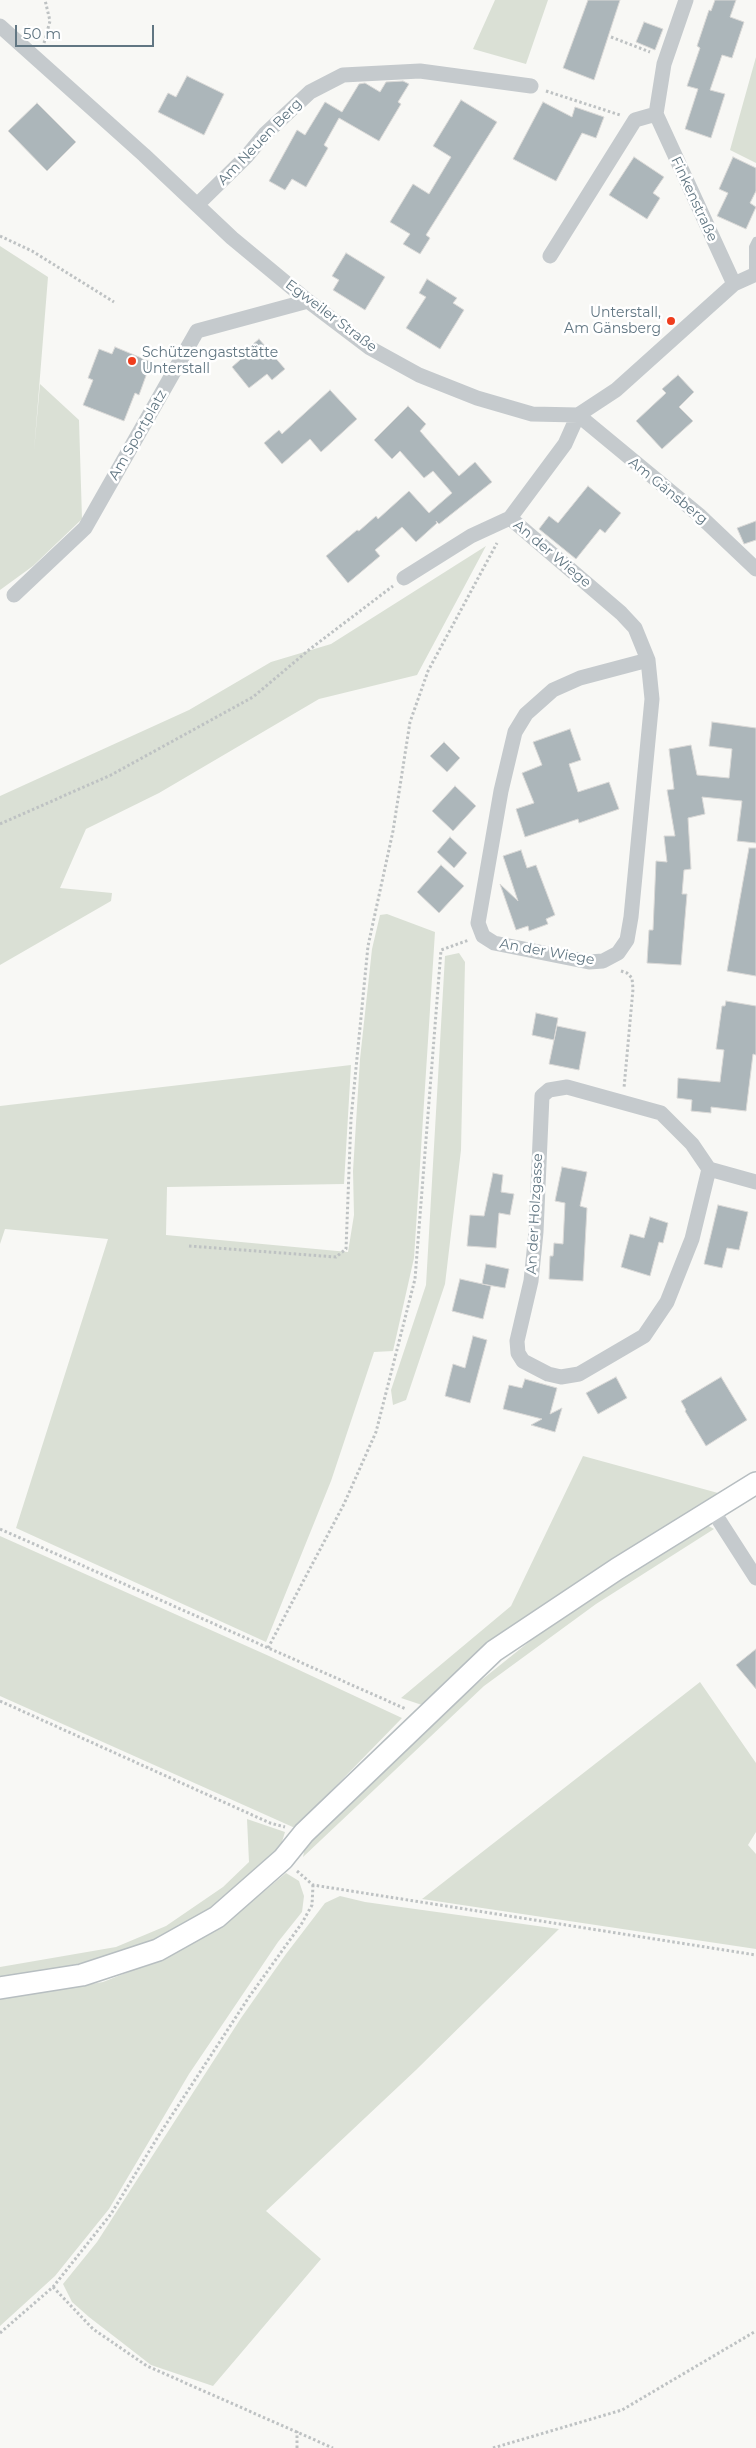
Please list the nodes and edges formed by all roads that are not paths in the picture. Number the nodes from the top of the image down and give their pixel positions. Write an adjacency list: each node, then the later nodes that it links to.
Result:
1 (686, 0): 4 (street)
2 (0, 26): 5 (street, Egweiler Straße)
3 (531, 86): 5 (street, Am Neuen Berg)
4 (656, 114): 7 (street); 9 (street, Finkenstraße)
5 (198, 204): 10 (street, Egweiler Straße)
6 (756, 241): 8 (lane)
7 (550, 256)
8 (755, 274): 9 (street)
9 (734, 284): 11 (street)
10 (308, 301): 11 (street, Egweiler Straße); 15 (street, Am Sportplatz)
11 (578, 415): 12 (street, An der Wiege); 13 (street, Am Gänsberg)
12 (510, 518): 14 (street, An der Wiege); 16 (street, An der Wiege)
13 (756, 568)
14 (404, 578)
15 (14, 595)
16 (648, 660): 16 (street, An der Wiege)
17 (709, 1169): 17 (street, An der Holzgasse); 18 (street)
18 (756, 1182)
19 (756, 1483): 20 (street)
20 (713, 1511): 21 (street); 22 (street)
21 (756, 1578)
22 (0, 1988)

